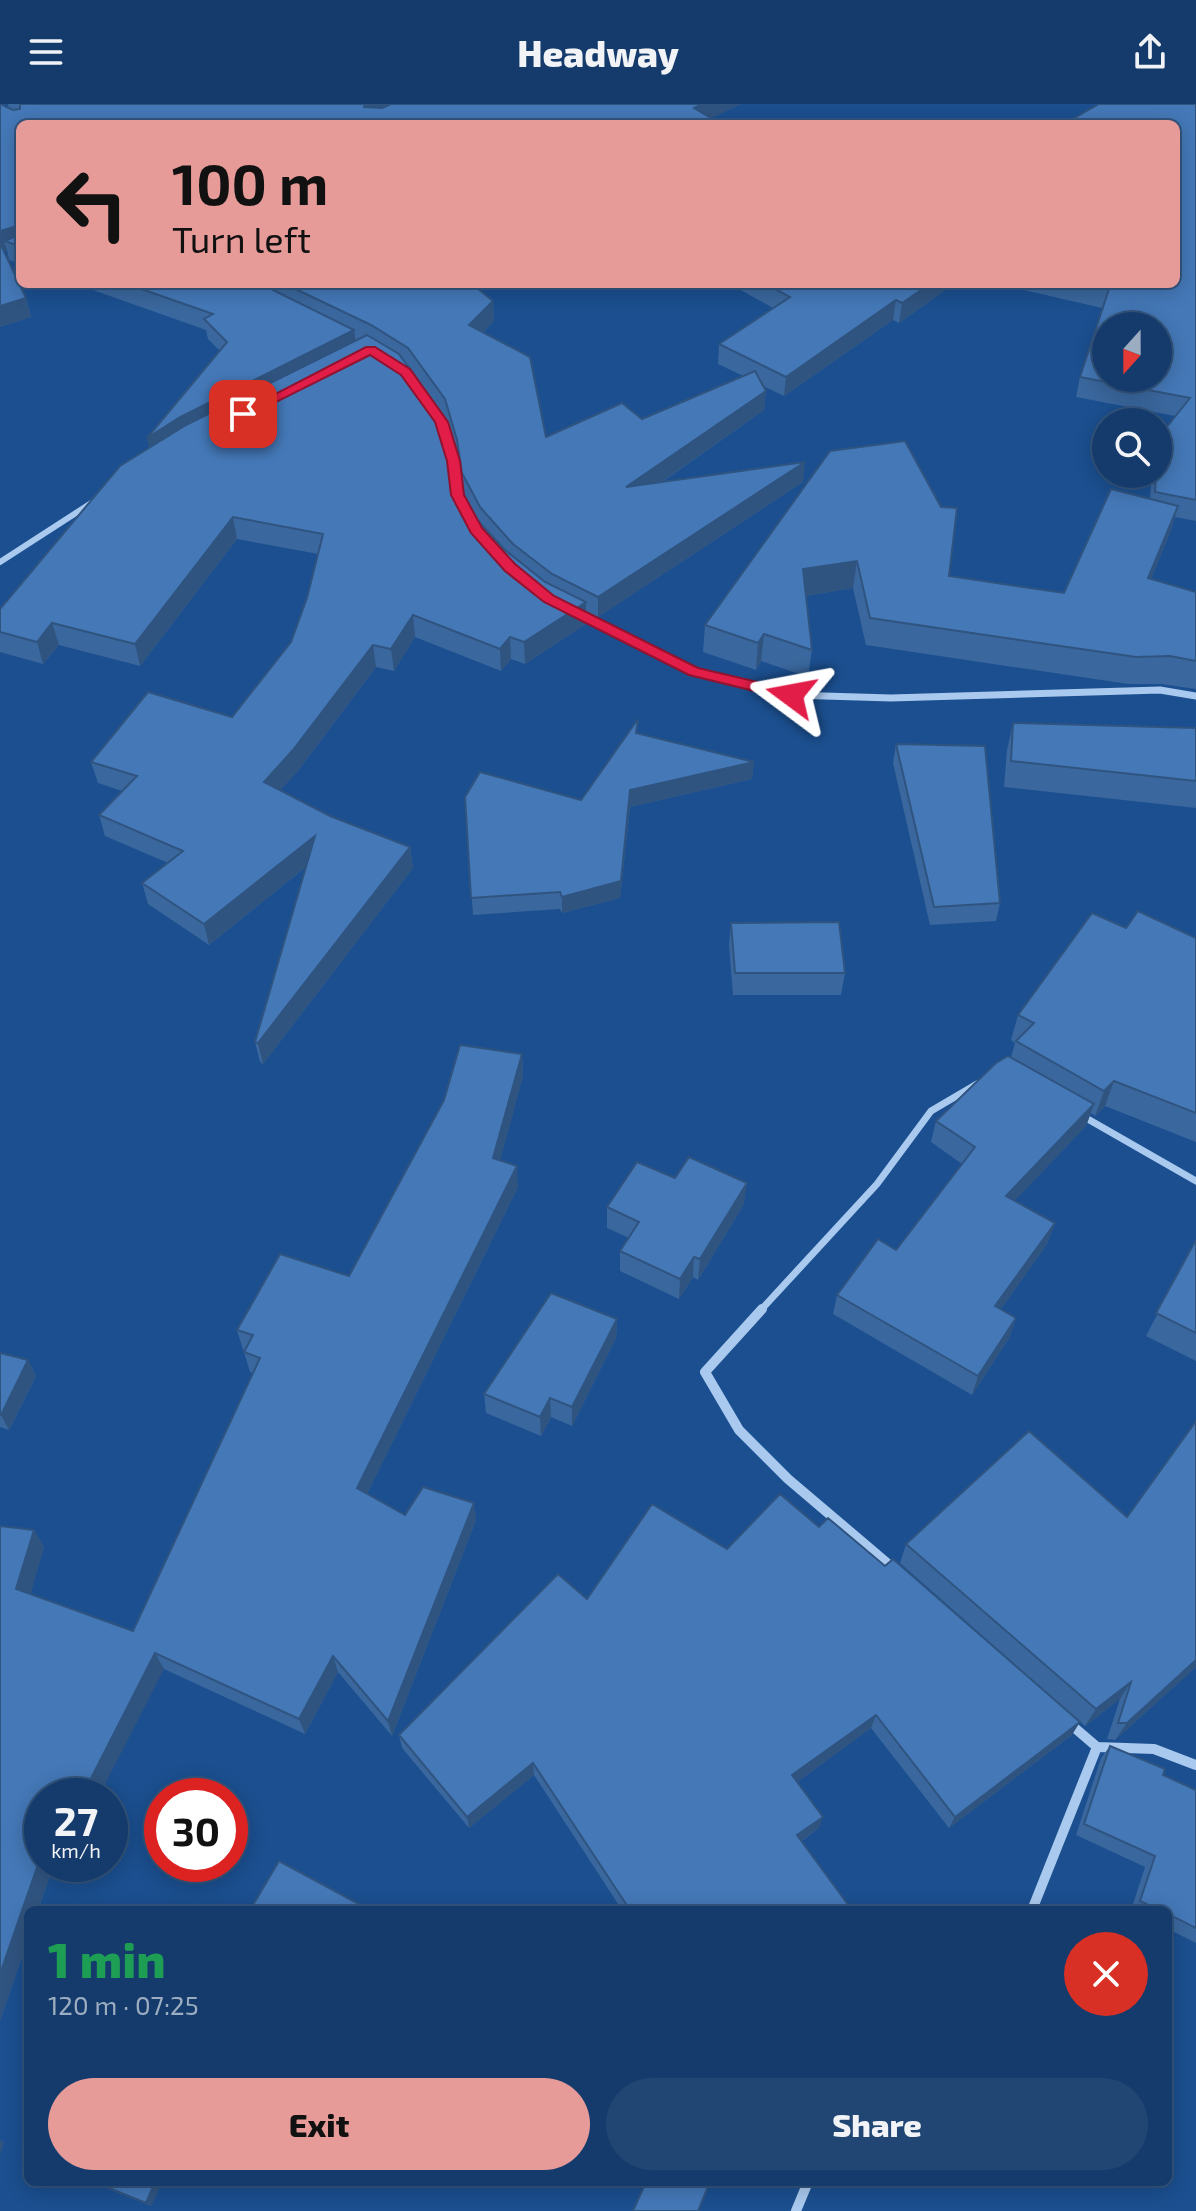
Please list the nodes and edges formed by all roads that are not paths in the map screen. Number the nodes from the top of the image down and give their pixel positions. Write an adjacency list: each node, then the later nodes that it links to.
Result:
1 (429, 404): 3 (street)
2 (108, 493): 4 (street)
3 (464, 507)
4 (0, 562)
5 (574, 613): 6 (street)
6 (1196, 696)
7 (990, 1077): 10 (street)
8 (1071, 1110): 9 (street)
9 (1196, 1181)
10 (908, 1581)
11 (1061, 1716): 12 (street)
12 (1097, 1747): 13 (street); 14 (street)
13 (1196, 1765)
14 (1034, 1906)
15 (806, 2186): 16 (street)
16 (796, 2211)

